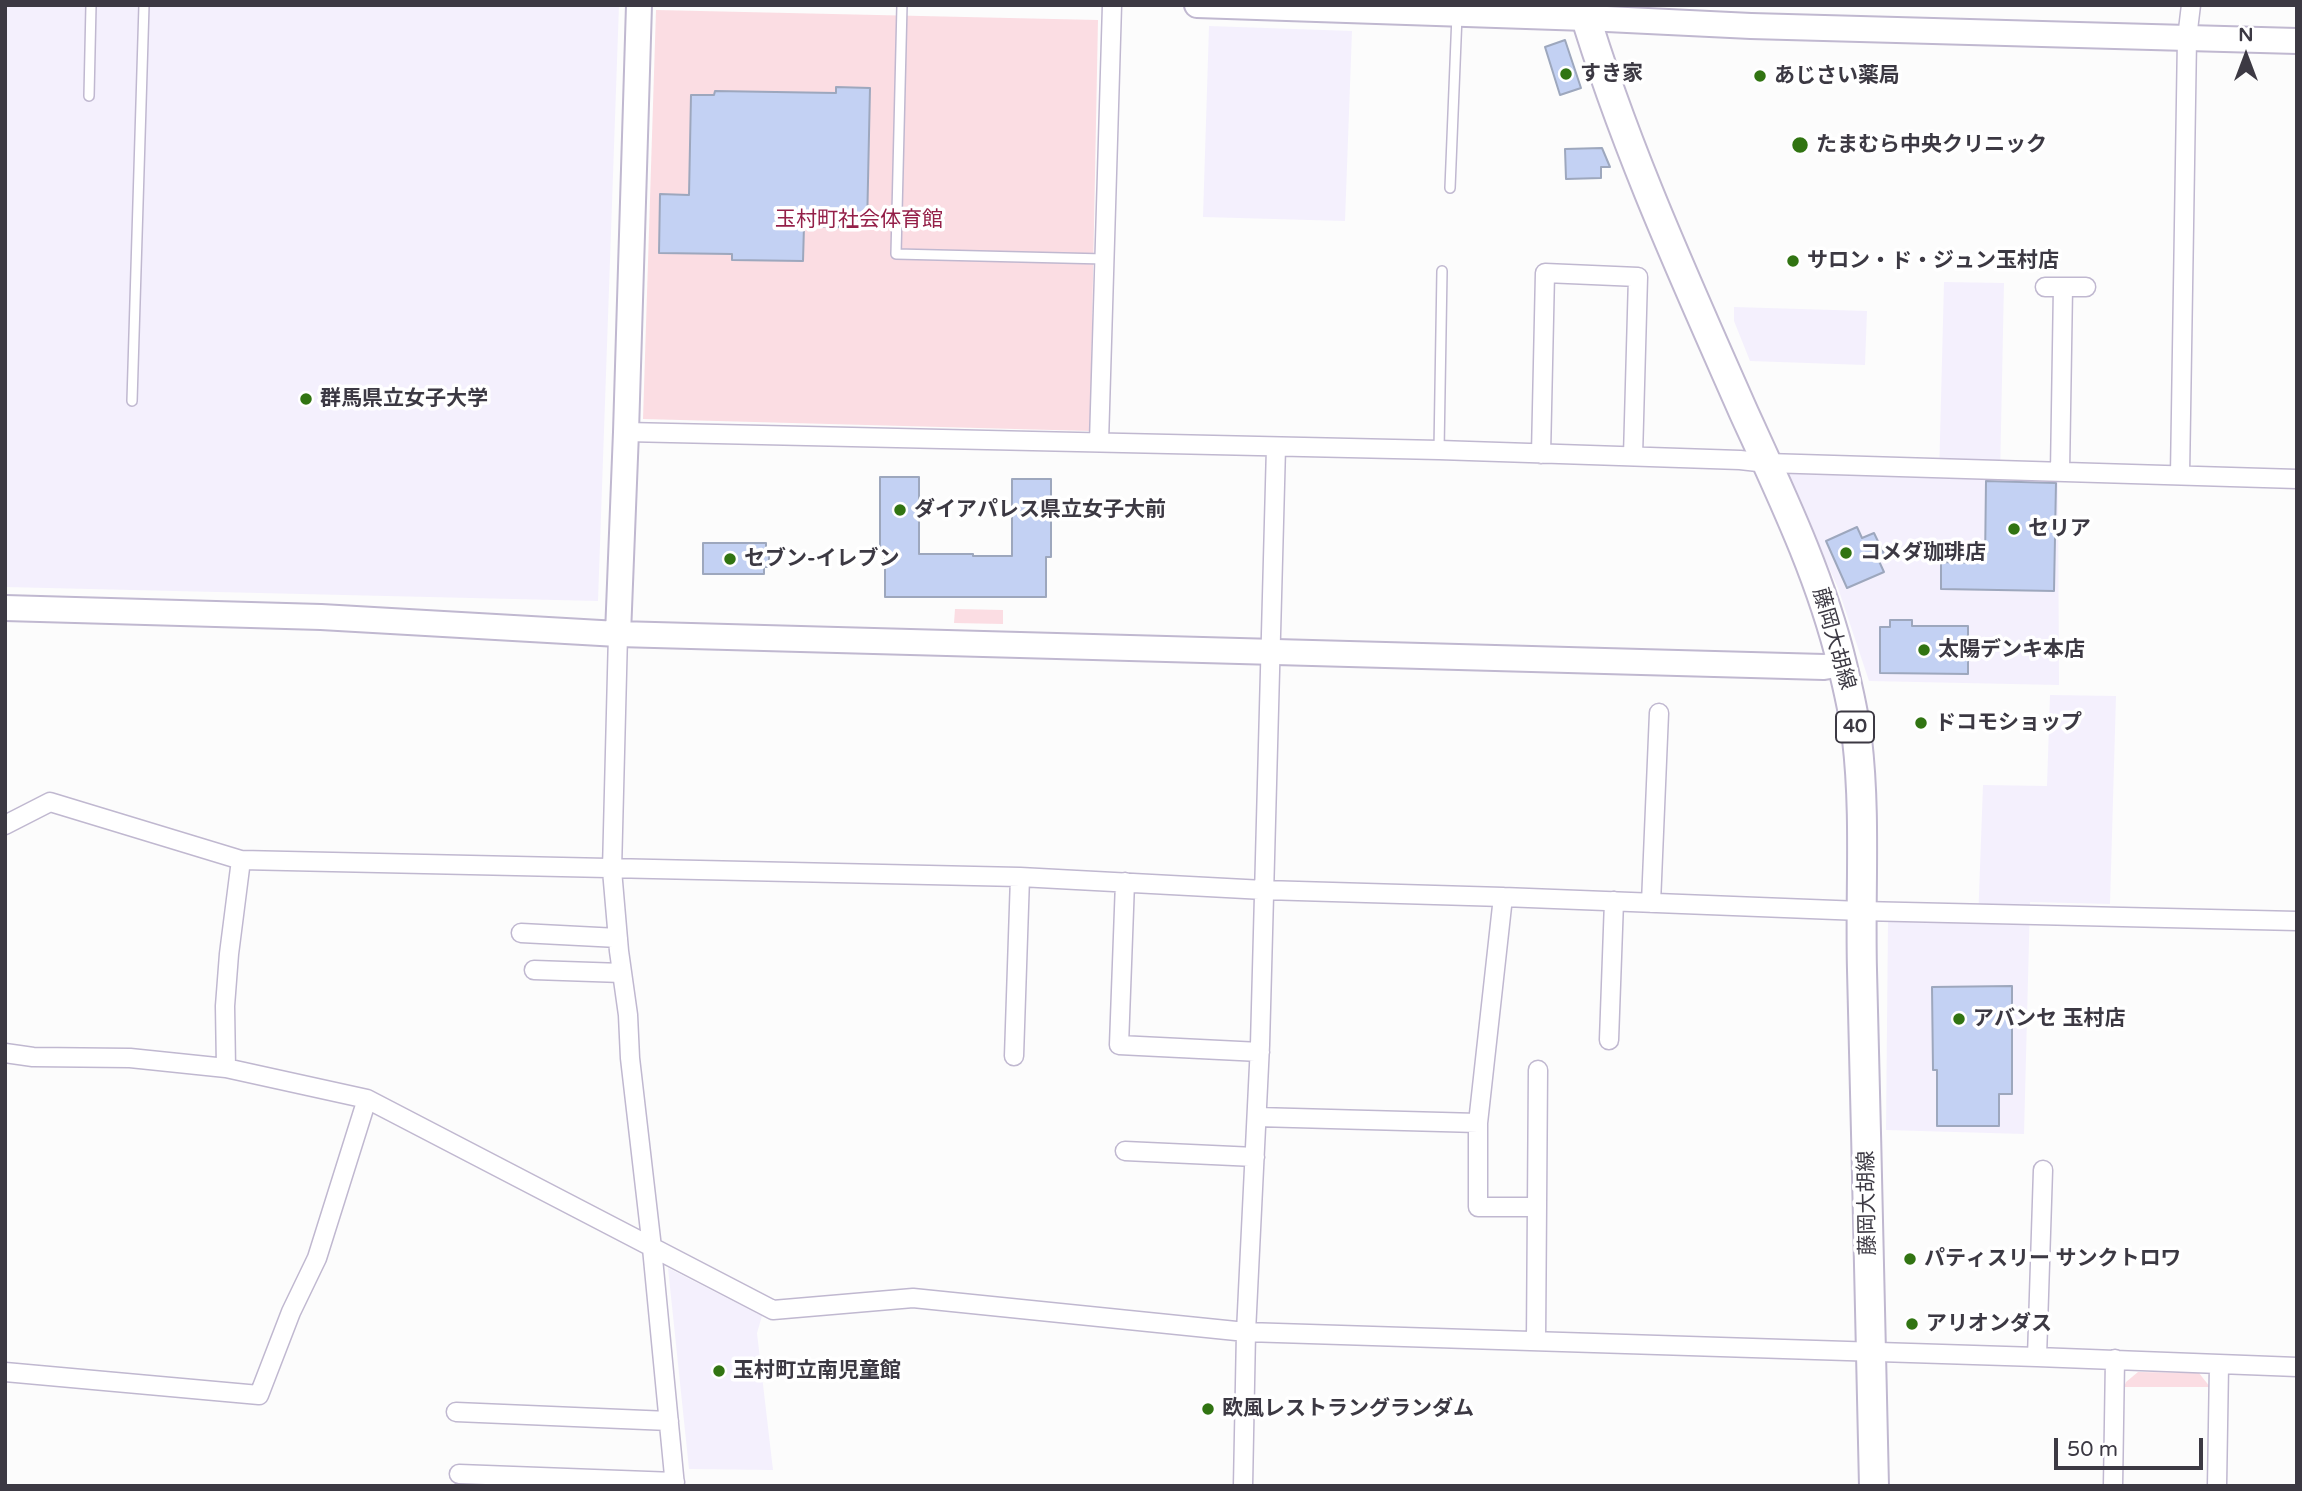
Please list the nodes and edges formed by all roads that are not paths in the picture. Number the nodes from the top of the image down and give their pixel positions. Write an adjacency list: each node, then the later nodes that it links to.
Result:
1 (91, 5): 12 (lane)
2 (144, 5): 17 (lane)
3 (639, 5): 18 (street)
4 (902, 5): 14 (lane)
5 (1112, 5): 14 (street)
6 (1198, 5): 9 (street)
7 (2190, 5): 10 (street)
8 (1584, 12): 9 (street); 10 (street); 24 (main road, 藤岡大胡線 / 40)
9 (1457, 14): 13 (lane)
10 (2188, 38): 11 (street); 26 (street)
11 (2297, 41)
12 (89, 96)
13 (1450, 188)
14 (1105, 259): 19 (street)
15 (1443, 271): 21 (lane)
16 (2086, 287): 25 (street)
17 (132, 401)
18 (626, 432): 19 (street); 29 (street)
19 (1099, 442): 20 (street)
20 (1276, 447): 21 (street); 30 (street)
21 (1440, 450): 22 (street)
22 (1541, 454): 23 (street); 23 (street)
23 (1633, 456): 24 (street)
24 (1767, 464): 25 (street); 31 (main road, 藤岡大胡線 / 40)
25 (2060, 472): 26 (street)
26 (2180, 475): 27 (street)
27 (2297, 479)
28 (5, 608): 29 (street)
29 (618, 634): 30 (street); 35 (street)
30 (1271, 652): 31 (street); 38 (street)
31 (1842, 664): 42 (main road, 藤岡大胡線 / 40)
32 (1659, 713): 41 (street)
33 (5, 825): 34 (street)
34 (241, 860): 35 (street); 52 (street)
35 (612, 870): 36 (street); 45 (street)
36 (1020, 877): 37 (street); 51 (street)
37 (1125, 882): 38 (street); 49 (street)
38 (1264, 890): 39 (street); 49 (street)
39 (1503, 897): 40 (street); 56 (street)
40 (1614, 901): 41 (street); 48 (street)
41 (1651, 903): 42 (street)
42 (1861, 911): 43 (street); 64 (main road, 藤岡大胡線 / 40)
43 (2297, 921)
44 (522, 933): 45 (street)
45 (618, 938): 47 (street)
46 (534, 970): 47 (street)
47 (622, 973): 61 (street)
48 (1609, 1040)
49 (1260, 1052): 55 (street)
50 (5, 1053): 52 (street)
51 (1014, 1056)
52 (226, 1068): 54 (street)
53 (1538, 1070): 60 (street)
54 (367, 1099): 61 (street); 69 (street)
55 (1257, 1117): 56 (street); 58 (street)
56 (1478, 1123): 60 (street)
57 (1125, 1151): 58 (street)
58 (1255, 1157): 62 (street)
59 (2043, 1170): 65 (street)
60 (1537, 1207): 63 (street)
61 (652, 1248): 62 (street); 71 (street)
62 (1246, 1332): 63 (street); 74 (street)
63 (1535, 1341): 64 (street)
64 (1871, 1351): 65 (street); 75 (main road, 藤岡大胡線 / 40)
65 (2037, 1357): 66 (street)
66 (2115, 1359): 67 (street); 76 (street)
67 (2219, 1365): 68 (street); 77 (street)
68 (2297, 1367)
69 (5, 1371)
70 (456, 1412): 71 (street)
71 (669, 1421): 73 (street)
72 (459, 1472): 73 (street)
73 (675, 1484)
74 (1243, 1486)
75 (1874, 1486)
76 (2113, 1486)
77 (2217, 1486)

